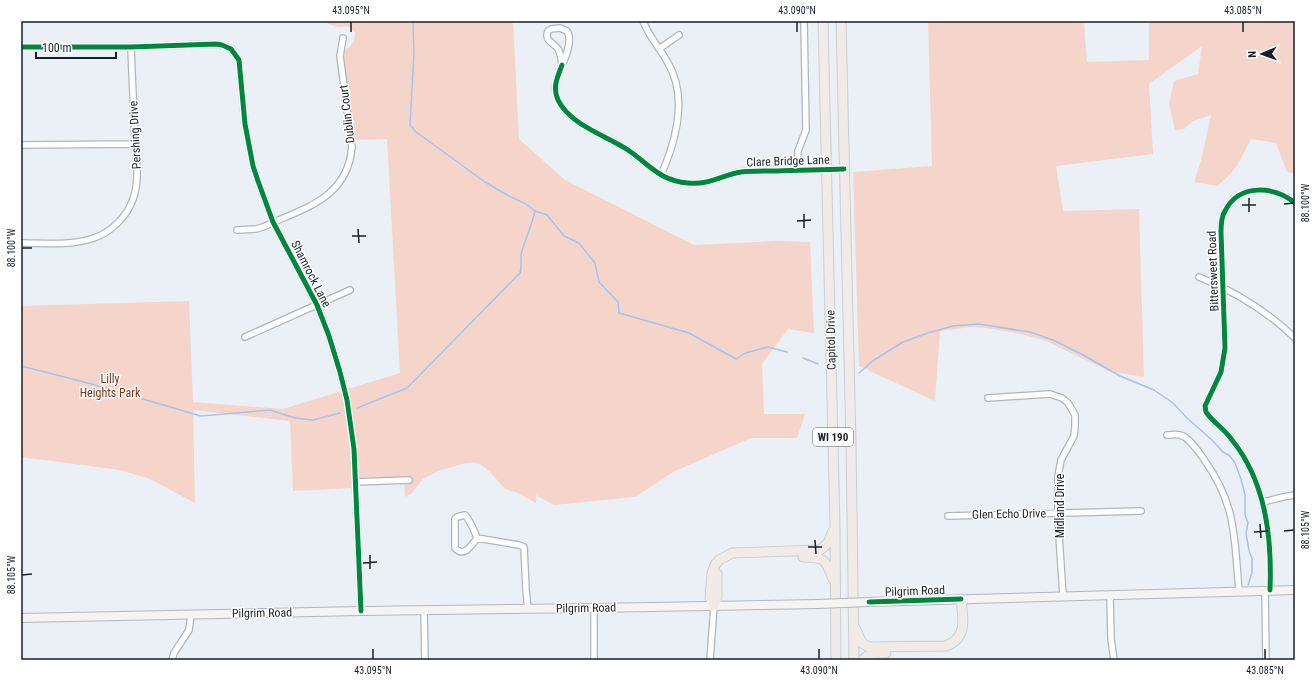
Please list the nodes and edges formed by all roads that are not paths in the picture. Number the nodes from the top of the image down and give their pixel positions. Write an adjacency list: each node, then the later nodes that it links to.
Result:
1 (643, 21): 9 (street)
2 (804, 21): 14 (street)
3 (823, 21): 15 (main road, Capitol Drive / WI 190)
4 (841, 21): 13 (main road, Capitol Drive / WI 190)
5 (678, 35): 9 (street)
6 (343, 38): 18 (street, Dublin Court)
7 (21, 47): 8 (street, Shamrock Lane)
8 (131, 47): 11 (street, Pershing Drive); 18 (street, Shamrock Lane)
9 (659, 49): 16 (street)
10 (562, 65): 10 (street, Clare Bridge Lane); 16 (street, Clare Bridge Lane)
11 (135, 144): 12 (street); 20 (street, Pershing Drive)
12 (21, 145)
13 (844, 169): 15 (street, Clare Bridge Lane); 27 (main road, Capitol Drive / WI 190)
14 (797, 170): 15 (street, Clare Bridge Lane); 16 (street, Clare Bridge Lane)
15 (826, 170): 28 (main road, Capitol Drive / WI 190)
16 (661, 175)
17 (1295, 203): 22 (street, Bittersweet Road)
18 (273, 222): 19 (street, Dublin Court); 24 (street, Shamrock Lane)
19 (237, 230)
20 (21, 243)
21 (1199, 277): 22 (street)
22 (1223, 288): 26 (street); 34 (street, Bittersweet Road)
23 (350, 290): 24 (street)
24 (317, 306): 25 (street); 32 (street, Shamrock Lane)
25 (245, 337)
26 (1295, 338)
27 (848, 345): 28 (main road); 54 (main road, Capitol Drive / WI 190)
28 (831, 346): 38 (main road, Capitol Drive / WI 190)
29 (988, 398): 36 (street, Midland Drive)
30 (1167, 435): 43 (street)
31 (409, 480): 32 (street)
32 (355, 482): 50 (street, Shamrock Lane)
33 (1295, 495): 34 (street)
34 (1263, 502): 41 (street)
35 (1141, 511): 36 (street, Glen Echo Drive)
36 (1058, 513): 37 (street, Glen Echo Drive); 45 (street, Midland Drive)
37 (948, 516)
38 (835, 526): 40 (main road, Capitol Drive / WI 190); 47 (main road)
39 (477, 538): 39 (street); 49 (street)
40 (836, 586): 47 (main road); 59 (main road, Capitol Drive / WI 190)
41 (1268, 590): 42 (main road, Pilgrim Road); 43 (main road, Pilgrim Road); 63 (street)
42 (1295, 590)
43 (1239, 591): 44 (main road, Pilgrim Road)
44 (1110, 595): 45 (main road, Pilgrim Road); 62 (street)
45 (1063, 596): 46 (main road, Pilgrim Road)
46 (964, 599): 47 (main road, Pilgrim Road, bridge); 54 (main road); 61 (main road)
47 (714, 606): 48 (main road, Pilgrim Road); 58 (street)
48 (594, 608): 49 (main road, Pilgrim Road); 57 (street)
49 (528, 609): 51 (main road, Pilgrim Road)
50 (361, 610): 51 (main road, Pilgrim Road); 52 (main road, Pilgrim Road)
51 (424, 610): 56 (street)
52 (191, 615): 53 (main road, Pilgrim Road); 55 (street)
53 (21, 618)
54 (854, 625): 60 (main road, Capitol Drive / WI 190)
55 (172, 660)
56 (425, 660)
57 (594, 660)
58 (710, 660)
59 (836, 660)
60 (854, 660)
61 (863, 660)
62 (1114, 660)
63 (1266, 660)

